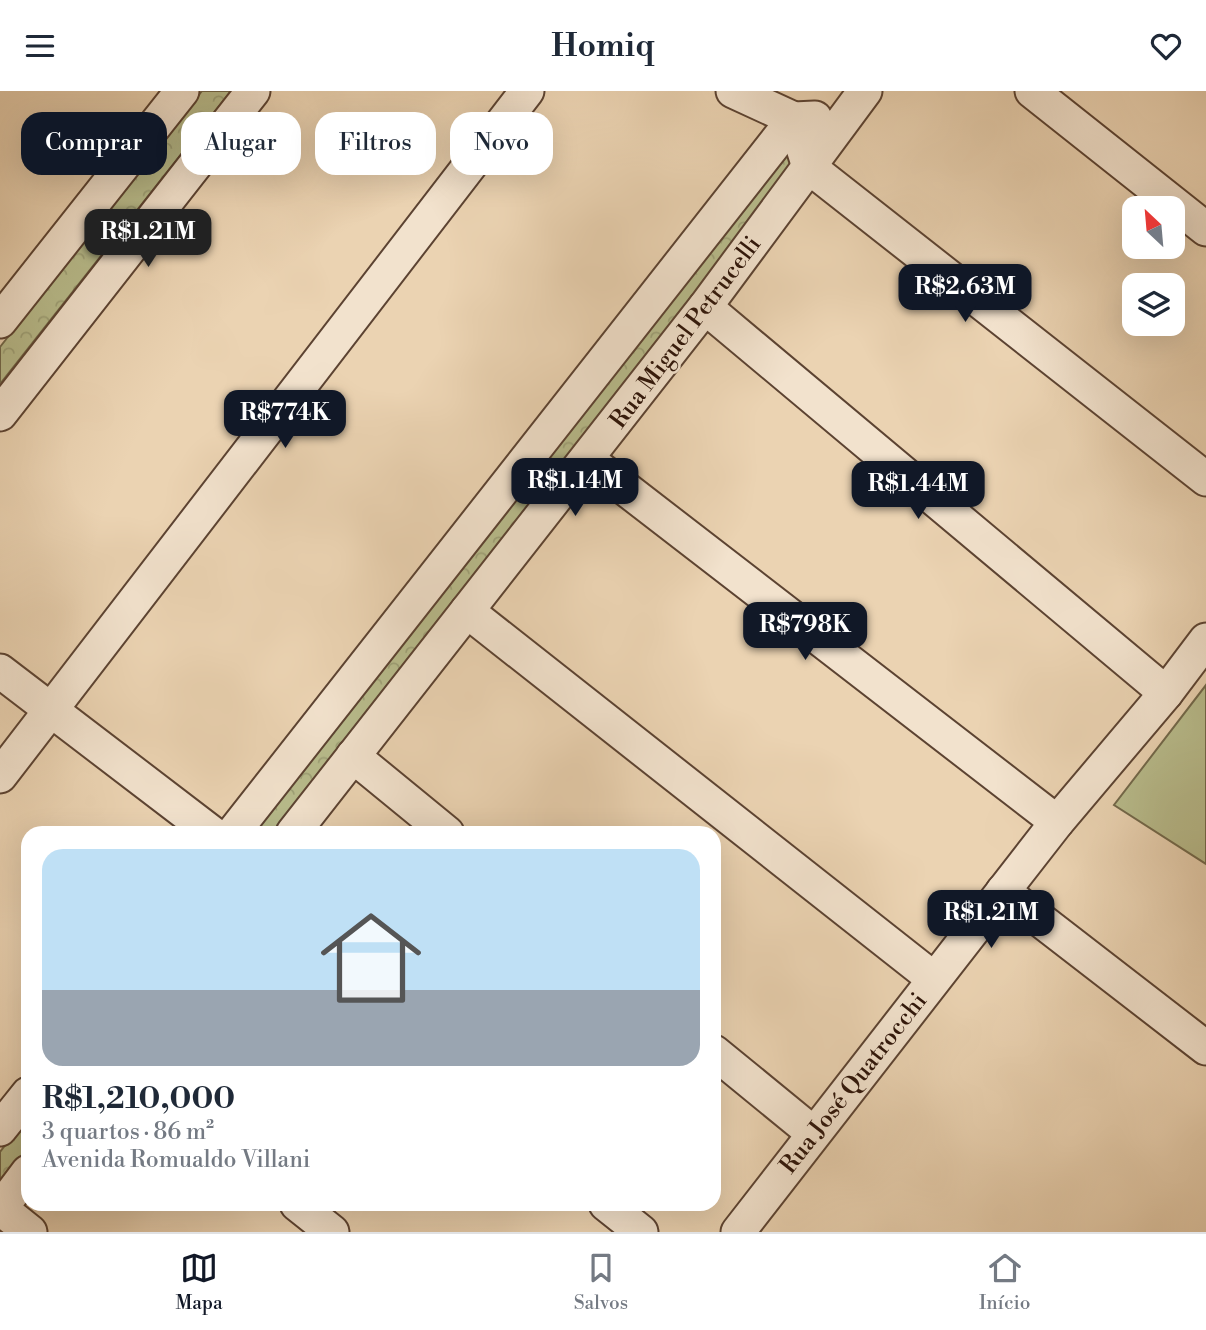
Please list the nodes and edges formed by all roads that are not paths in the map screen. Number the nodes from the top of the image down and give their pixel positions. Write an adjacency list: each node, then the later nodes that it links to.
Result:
1 (183, 91): 12 (street)
2 (253, 91): 13 (street)
3 (527, 91): 20 (street)
4 (733, 91): 8 (street)
5 (865, 91): 7 (street, Rua Miguel Petrucelli)
6 (1032, 91): 10 (street)
7 (844, 117): 8 (street); 9 (street, Rua Miguel Petrucelli)
8 (794, 119): 9 (street); 25 (street, Rua Miguel Petrucelli)
9 (809, 167): 11 (street, Rua Miguel Petrucelli); 15 (street)
10 (1206, 229)
11 (705, 307): 14 (street, Rua Miguel Petrucelli); 19 (street)
12 (0, 321)
13 (0, 414)
14 (587, 459): 16 (street, Rua Miguel Petrucelli); 23 (street)
15 (1206, 479)
16 (467, 611): 21 (street, Rua Miguel Petrucelli); 29 (street)
17 (1206, 640): 19 (street, Rua José Quatrocchi)
18 (0, 671): 20 (street)
19 (1166, 693): 23 (street, Rua José Quatrocchi)
20 (52, 710): 22 (street); 24 (street)
21 (353, 756): 26 (street, Rua Miguel Petrucelli); 27 (street)
22 (0, 776)
23 (1057, 822): 28 (street, Rua José Quatrocchi)
24 (203, 826)
25 (238, 826)
26 (298, 826)
27 (438, 826)
28 (1003, 891): 29 (street, Rua José Quatrocchi); 30 (street)
29 (934, 979): 34 (street, Rua José Quatrocchi)
30 (1206, 1048)
31 (721, 1058): 34 (street)
32 (21, 1103): 33 (street)
33 (0, 1129)
34 (813, 1133): 42 (street, Rua José Quatrocchi)
35 (21, 1181): 36 (street)
36 (0, 1208): 39 (street)
37 (306, 1211): 40 (street)
38 (615, 1211): 41 (street)
39 (30, 1232)
40 (332, 1232)
41 (641, 1232)
42 (738, 1232)

